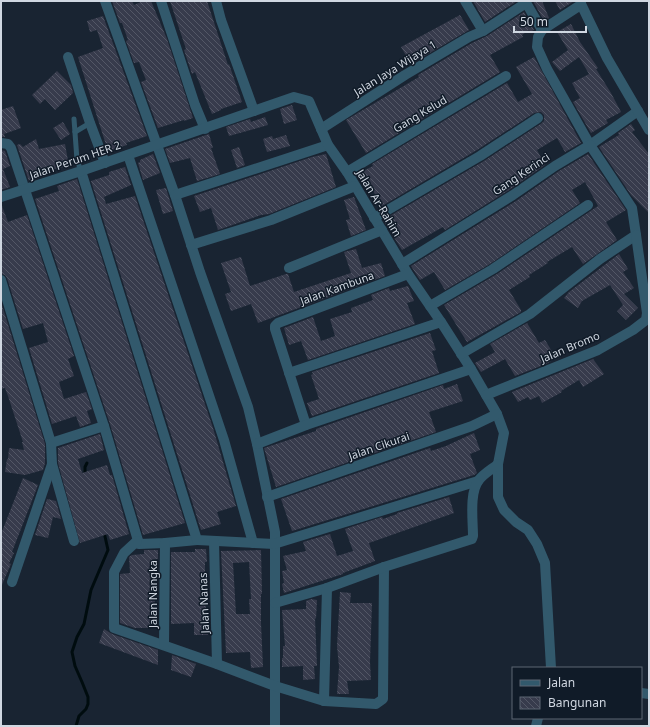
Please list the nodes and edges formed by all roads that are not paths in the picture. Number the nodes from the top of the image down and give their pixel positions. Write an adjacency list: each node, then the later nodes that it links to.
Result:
1 (105, 1): 21 (street)
2 (161, 1): 16 (street)
3 (216, 1): 12 (street)
4 (465, 1): 8 (street)
5 (525, 2): 7 (street); 8 (street, Jalan Jaya Wijaya 1)
6 (581, 2): 7 (street); 11 (street)
7 (542, 30): 23 (street)
8 (483, 31): 17 (street, Jalan Jaya Wijaya 1)
9 (68, 57): 15 (street)
10 (506, 76): 27 (street, Gang Kelud)
11 (638, 111): 18 (street); 23 (street, Gang Kerinci)
12 (254, 112): 16 (street, Jalan Perum HER 2); 17 (street, Jalan Ar-Rahim)
13 (538, 118): 33 (street)
14 (74, 119): 19 (lane)
15 (90, 123): 19 (lane); 25 (street)
16 (205, 129): 21 (street, Jalan Perum HER 2)
17 (321, 129): 22 (street, Jalan Ar-Rahim)
18 (649, 130)
19 (76, 132): 26 (lane)
20 (1, 143): 29 (street)
21 (156, 145): 24 (street, Jalan Perum HER 2); 30 (street)
22 (328, 145): 27 (street, Jalan Ar-Rahim); 30 (street)
23 (590, 145): 35 (street); 37 (street, Gang Kerinci)
24 (128, 155): 25 (street, Jalan Perum HER 2); 61 (street)
25 (105, 163): 26 (street, Jalan Perum HER 2)
26 (81, 172): 29 (street, Jalan Perum HER 2); 56 (street)
27 (347, 172): 28 (street, Jalan Ar-Rahim)
28 (355, 186): 33 (street, Jalan Ar-Rahim); 36 (street)
29 (26, 189): 31 (street, Jalan Perum HER 2); 49 (street)
30 (174, 195): 36 (street)
31 (1, 197)
32 (588, 205): 41 (street)
33 (374, 218): 34 (street, Jalan Ar-Rahim)
34 (382, 230): 37 (street, Jalan Ar-Rahim); 38 (street)
35 (636, 234): 43 (street); 46 (street, Jalan Bromo)
36 (191, 245): 51 (street)
37 (402, 264): 39 (street, Jalan Ar-Rahim)
38 (289, 268)
39 (408, 274): 41 (street, Jalan Ar-Rahim); 45 (street, Jalan Kambuna)
40 (1, 280): 50 (street)
41 (430, 306): 42 (street, Jalan Ar-Rahim)
42 (441, 322): 43 (street, Jalan Ar-Rahim); 45 (street)
43 (461, 354): 44 (street, Jalan Ar-Rahim)
44 (471, 370): 46 (street, Jalan Ar-Rahim); 48 (street)
45 (290, 373): 48 (street)
46 (486, 395): 47 (street, Jalan Ar-Rahim)
47 (497, 414): 53 (street, Jalan Ar-Rahim); 55 (street, Jalan Cikurai)
48 (306, 425): 51 (street)
49 (104, 426): 50 (street); 58 (street)
50 (51, 443): 52 (street)
51 (257, 444): 55 (street)
52 (52, 464): 57 (street); 64 (street)
53 (498, 464): 54 (street); 69 (street, Jalan Ar-Rahim)
54 (478, 480): 62 (street); 63 (street)
55 (268, 497): 62 (street)
56 (197, 540): 59 (street); 60 (street)
57 (74, 541)
58 (137, 541): 60 (street); 67 (street)
59 (214, 541): 61 (street); 68 (street, Jalan Nanas)
60 (165, 543): 67 (street, Jalan Nangka)
61 (253, 543): 62 (street)
62 (274, 544): 66 (street)
63 (384, 567): 65 (street); 71 (street)
64 (12, 582)
65 (327, 588): 66 (street); 71 (street)
66 (275, 603): 70 (street)
67 (164, 645): 68 (street)
68 (217, 664): 70 (street)
69 (551, 667)
70 (274, 686): 71 (street); 72 (street)
71 (324, 700)
72 (275, 726)

